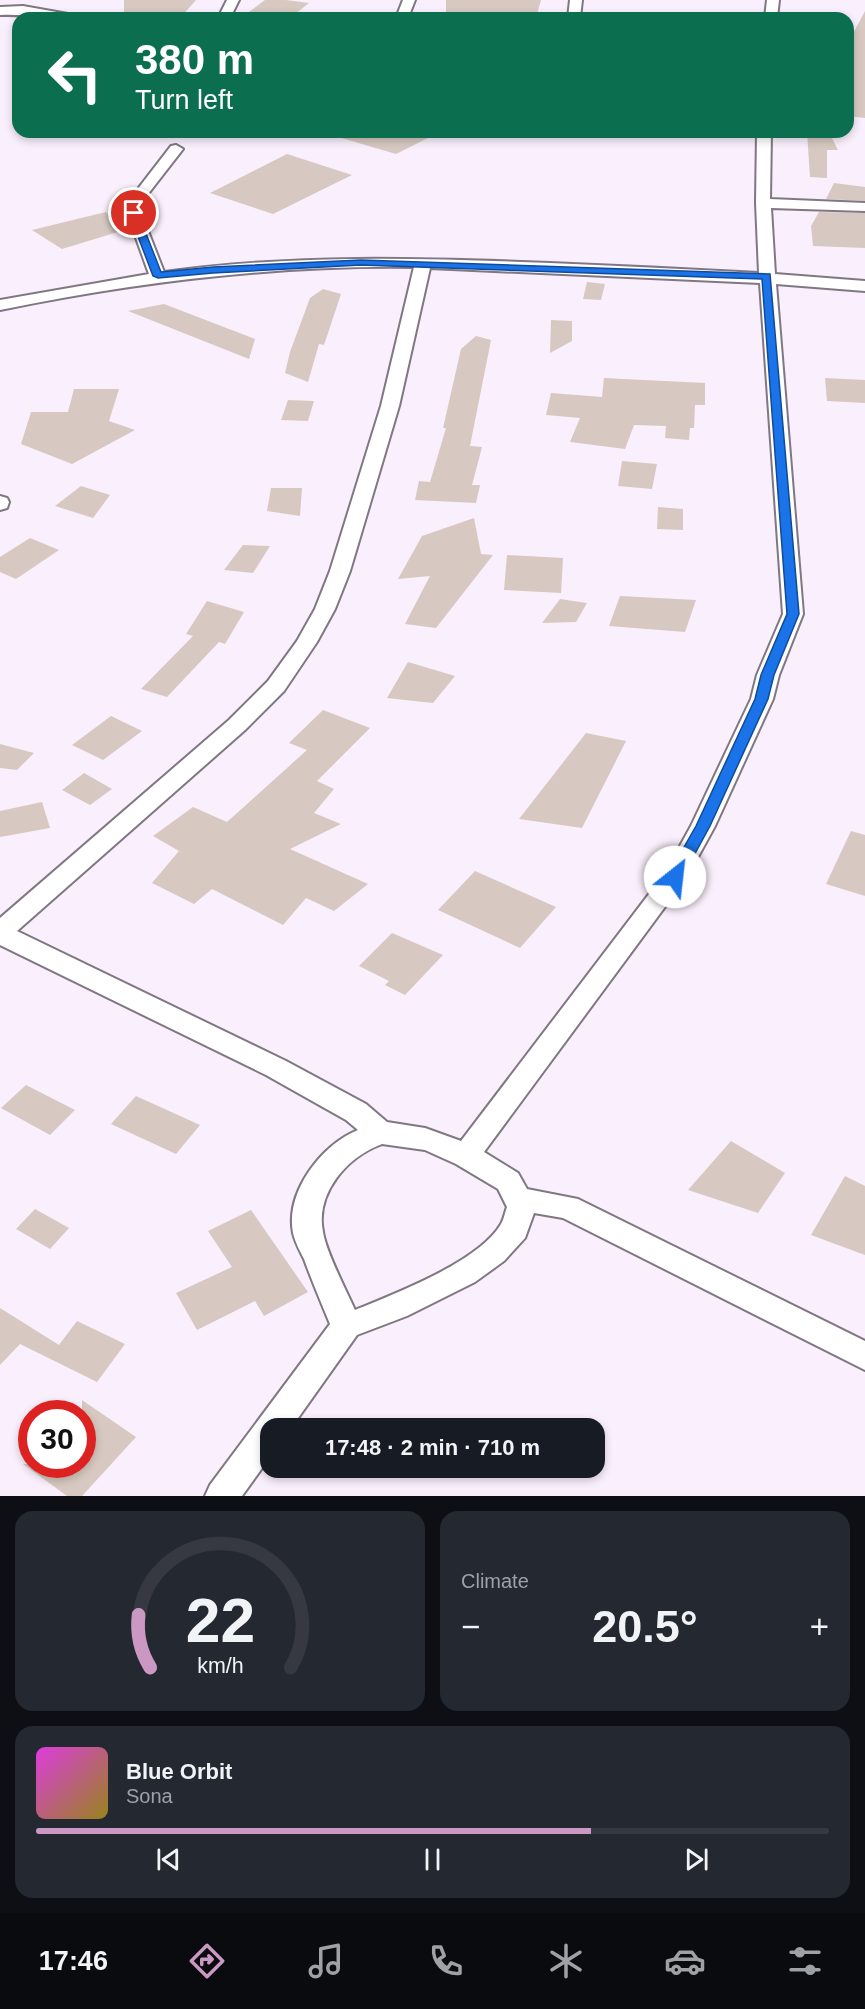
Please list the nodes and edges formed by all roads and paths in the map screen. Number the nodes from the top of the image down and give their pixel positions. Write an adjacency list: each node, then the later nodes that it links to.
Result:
1 (0, 11): 2 (street)
2 (21, 12)
3 (764, 138): 5 (street)
4 (176, 149): 8 (street)
5 (763, 203): 6 (street); 9 (street)
6 (865, 207)
7 (423, 263): 8 (street); 9 (street); 12 (street)
8 (158, 276): 11 (street)
9 (767, 276): 10 (street); 14 (street)
10 (865, 286)
11 (0, 305)
12 (0, 933): 13 (street)
13 (381, 1133): 14 (street); 16 (street)
14 (467, 1154): 15 (street)
15 (519, 1199): 16 (street); 17 (street)
16 (346, 1326): 18 (street)
17 (865, 1356)
18 (279, 1418)
19 (260, 1444): 20 (street)
20 (222, 1496)

